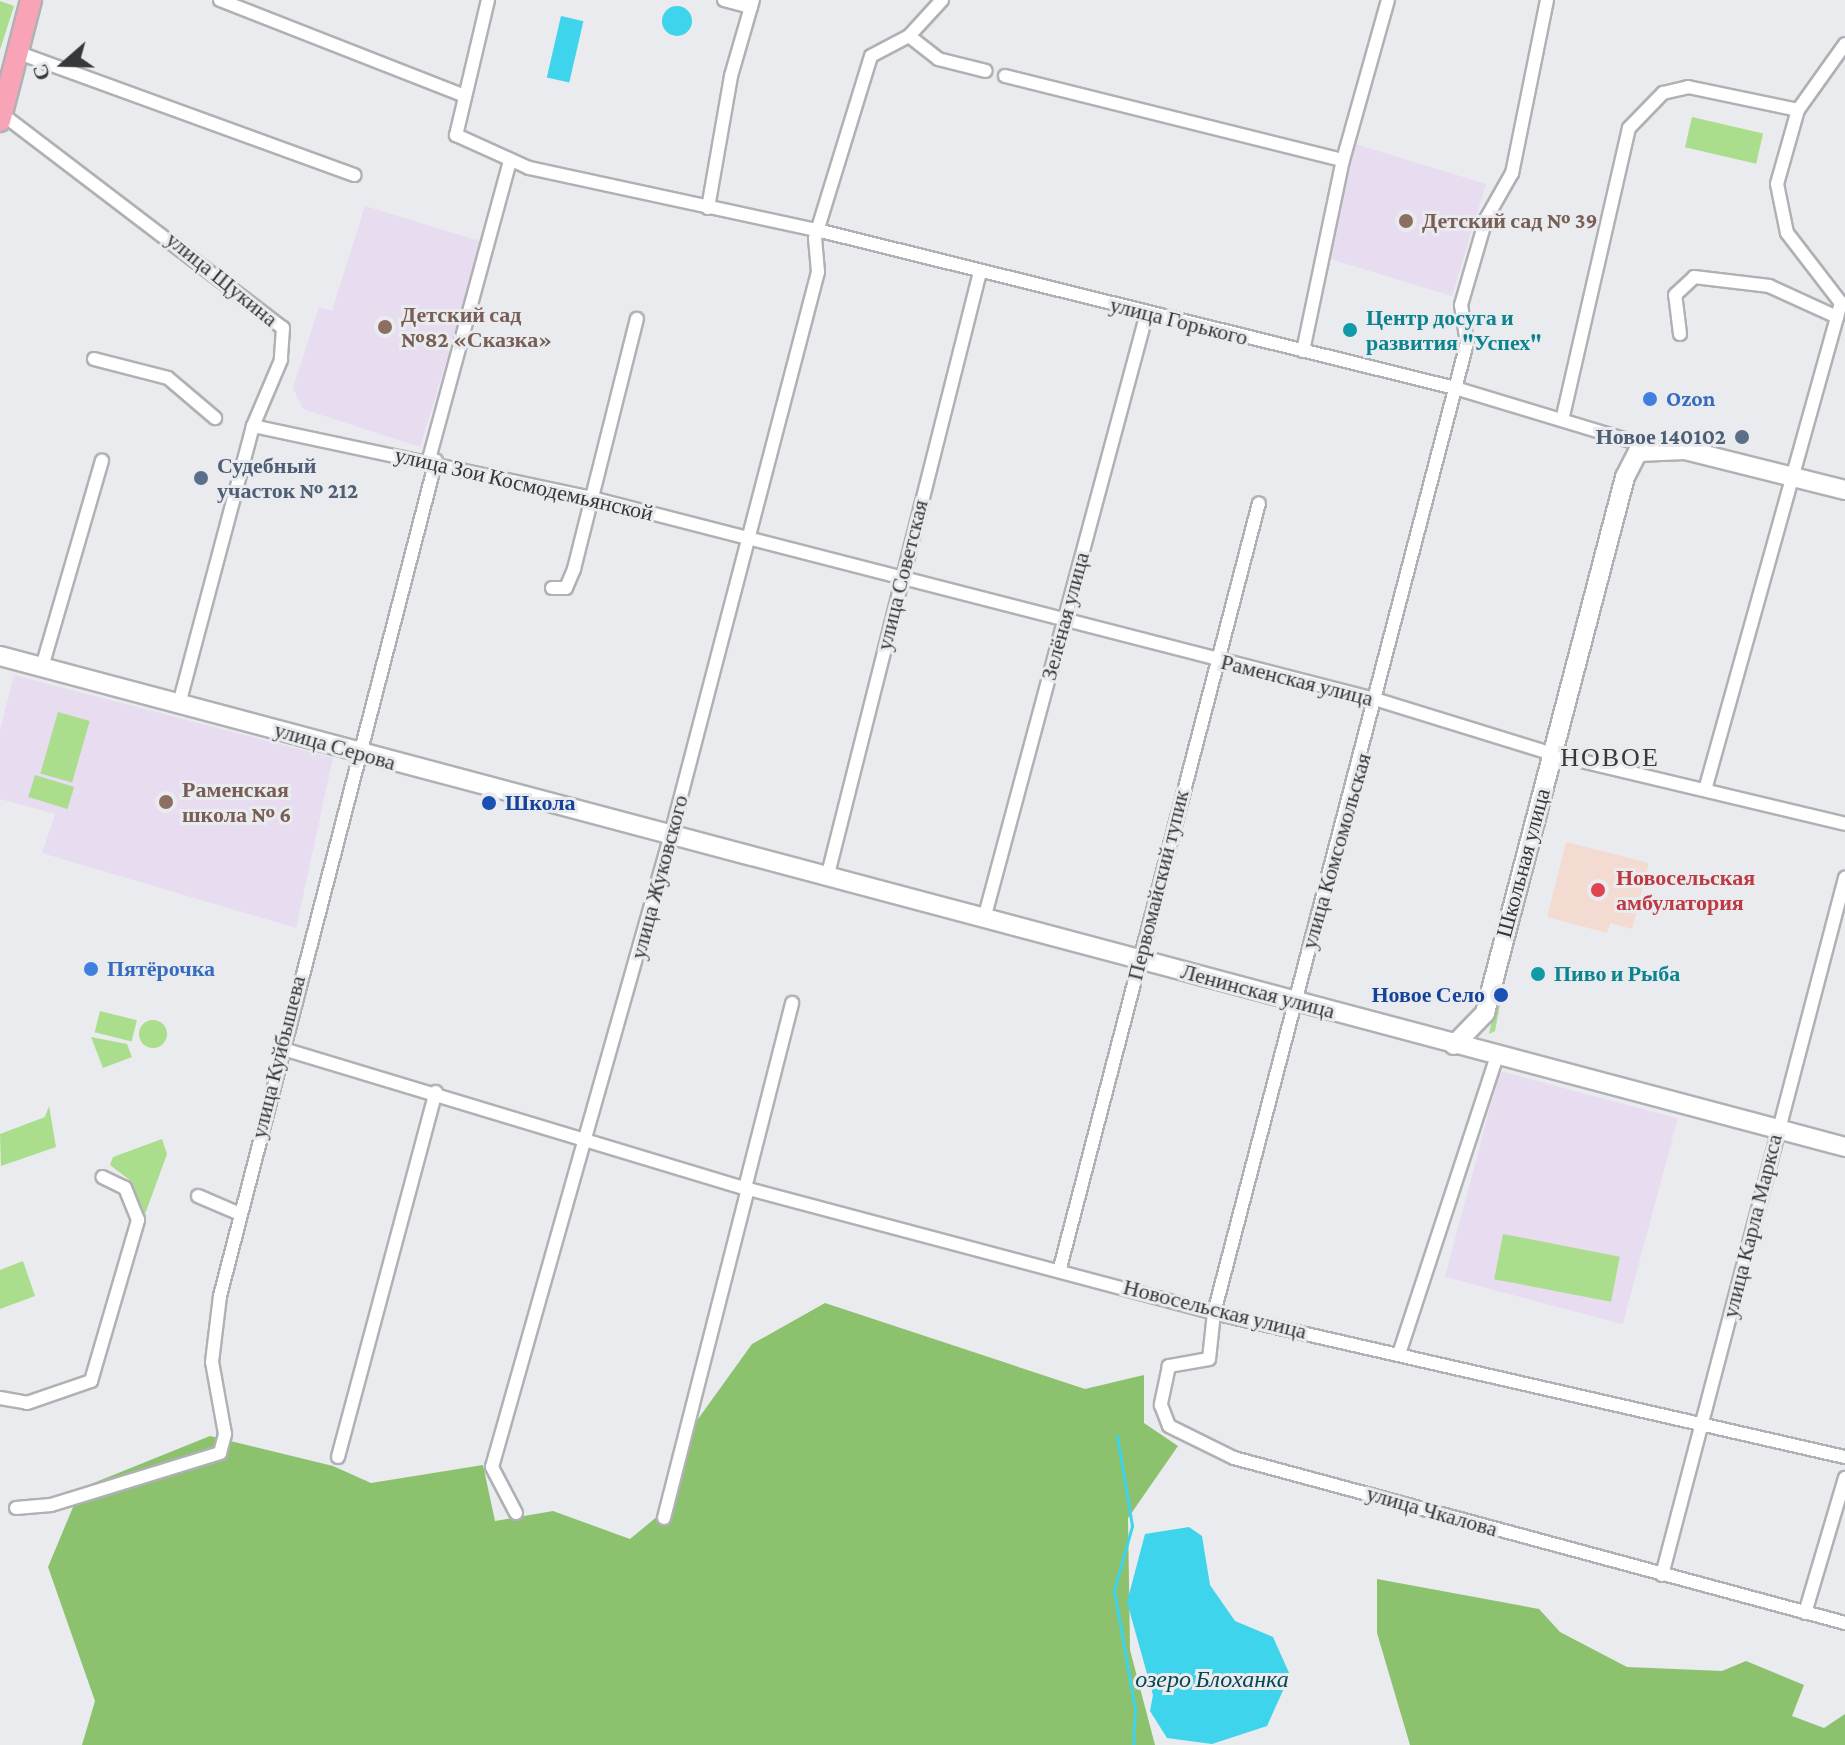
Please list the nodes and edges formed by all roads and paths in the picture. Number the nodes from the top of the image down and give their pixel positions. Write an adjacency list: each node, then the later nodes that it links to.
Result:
1 (31, 0): 11 (main road)
2 (220, 0): 14 (street)
3 (488, 0): 14 (street)
4 (724, 0): 8 (street)
5 (942, 0): 9 (street, улица Жуковского)
6 (1388, 0): 18 (street)
7 (1547, 0): 29 (street, улица Комсомольская)
8 (752, 3): 20 (street)
9 (909, 36): 12 (street); 21 (street, улица Жуковского)
10 (1845, 44): 15 (street)
11 (19, 53): 16 (main road); 19 (street)
12 (986, 71)
13 (1005, 76): 18 (street)
14 (463, 95): 17 (street, улица Горького)
15 (1798, 110): 24 (street); 30 (street)
16 (1, 117): 32 (street, улица Щукина)
17 (510, 160): 20 (street, улица Горького); 34 (street)
18 (1343, 160): 27 (street)
19 (355, 175)
20 (708, 208): 21 (street, улица Горького)
21 (821, 231): 22 (street, улица Горького); 40 (street, улица Жуковского)
22 (980, 272): 23 (street, улица Горького); 41 (street, улица Советская)
23 (1147, 313): 27 (street, улица Горького); 43 (street, Зелёная улица)
24 (1837, 317): 26 (street); 36 (street)
25 (637, 319): 38 (street)
26 (1680, 334)
27 (1303, 351): 29 (street, улица Горького)
28 (94, 359): 31 (street)
29 (1455, 388): 30 (street, улица Горького); 47 (street, улица Комсомольская)
30 (1563, 416): 33 (street, улица Горького)
31 (215, 418)
32 (253, 426): 34 (street, улица Зои Космодемьянской); 48 (street, улица Щукина)
33 (1650, 447): 36 (street, улица Горького); 50 (street, Школьная улица)
34 (433, 459): 38 (street, улица Зои Космодемьянской); 49 (street, улица Куйбышева)
35 (102, 461): 46 (street)
36 (1790, 477): 37 (street, улица Горького); 51 (street)
37 (1845, 490)
38 (592, 498): 40 (street, улица Зои Космодемьянской); 42 (street)
39 (1259, 503): 45 (street, Первомайский тупик)
40 (747, 539): 41 (street, Раменская улица); 53 (street, улица Жуковского)
41 (900, 580): 43 (street, Раменская улица); 54 (street, улица Советская)
42 (552, 588)
43 (1063, 621): 45 (street, Раменская улица); 56 (street, Зелёная улица)
44 (0, 656): 46 (street, улица Серова)
45 (1216, 660): 47 (street, Раменская улица); 57 (street, Первомайский тупик)
46 (42, 667): 48 (street, улица Серова)
47 (1378, 700): 50 (street, Раменская улица); 58 (street, улица Комсомольская)
48 (180, 701): 49 (street, улица Серова)
49 (354, 753): 53 (street, улица Серова); 61 (street, улица Куйбышева)
50 (1552, 754): 51 (street, Раменская улица); 60 (street, Школьная улица)
51 (1705, 790): 52 (street, Раменская улица)
52 (1845, 824)
53 (670, 838): 54 (street, Ленинская улица); 65 (street, улица Жуковского)
54 (827, 878): 56 (street, Ленинская улица)
55 (1845, 878): 64 (street, улица Карла Маркса)
56 (984, 919): 57 (street, Ленинская улица)
57 (1139, 960): 58 (street, Ленинская улица); 71 (street, Первомайский тупик)
58 (1294, 1000): 60 (street, Ленинская улица); 72 (street, улица Комсомольская)
59 (792, 1003): 68 (street)
60 (1454, 1045): 62 (street, Ленинская улица)
61 (280, 1048): 63 (street, Новосельская улица); 70 (street, улица Куйбышева)
62 (1496, 1059): 64 (street, Ленинская улица); 73 (street)
63 (436, 1092): 65 (street, Новосельская улица); 76 (street)
64 (1775, 1130): 66 (street, Ленинская улица); 75 (street, улица Карла Маркса)
65 (590, 1139): 68 (street, Новосельская улица); 80 (street, улица Жуковского)
66 (1845, 1147)
67 (102, 1177): 74 (street)
68 (746, 1188): 71 (street, Новосельская улица); 81 (street)
69 (198, 1196): 70 (street)
70 (240, 1214): 79 (street, улица Куйбышева)
71 (1060, 1268): 72 (street, Новосельская улица)
72 (1214, 1313): 73 (street, Новосельская улица); 82 (street, улица Чкалова)
73 (1400, 1351): 75 (street, Новосельская улица)
74 (0, 1398)
75 (1705, 1420): 77 (street, Новосельская улица); 82 (street, улица Карла Маркса)
76 (338, 1457)
77 (1845, 1457)
78 (1845, 1478): 83 (street)
79 (16, 1508)
80 (516, 1513)
81 (664, 1518)
82 (1662, 1575): 83 (street, улица Чкалова)
83 (1805, 1613): 84 (street, улица Чкалова)
84 (1845, 1623)

